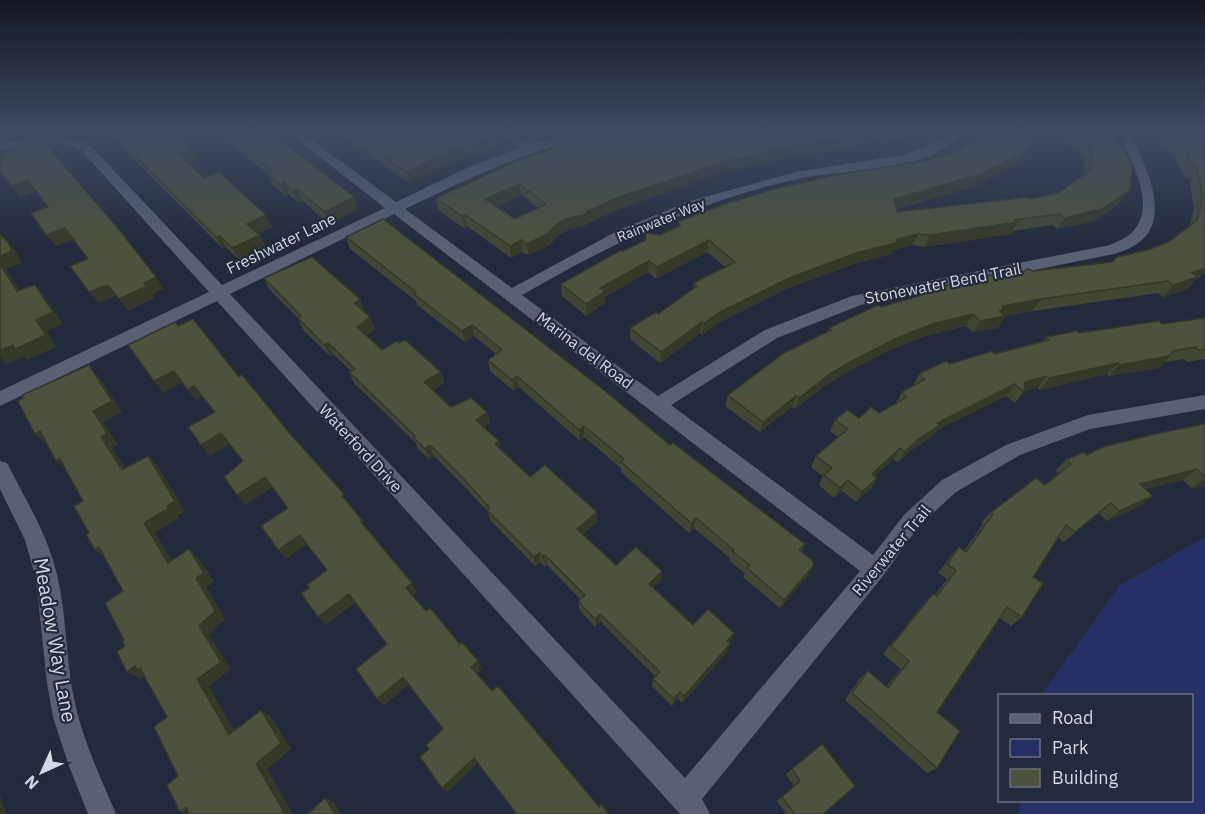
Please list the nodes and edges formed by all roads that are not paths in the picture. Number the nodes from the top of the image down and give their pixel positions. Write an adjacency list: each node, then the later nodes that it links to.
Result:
1 (106, 170): 7 (street, Waterford Drive)
2 (344, 170): 6 (street, Marina del Road)
3 (475, 170): 6 (street, Freshwater Lane)
4 (830, 170): 8 (street, Rainwater Way)
5 (1140, 170): 11 (street, Stonewater Bend Trail)
6 (395, 208): 7 (street, Freshwater Lane); 8 (street, Marina del Road)
7 (218, 293): 9 (street, Freshwater Lane); 14 (street, Waterford Drive)
8 (511, 295): 11 (street, Marina del Road)
9 (0, 399)
10 (1205, 402): 13 (street, Riverwater Trail)
11 (657, 405): 13 (street, Marina del Road)
12 (0, 469): 15 (street, Meadow Way Lane)
13 (875, 569): 14 (street, Riverwater Trail)
14 (691, 806)
15 (102, 814)

